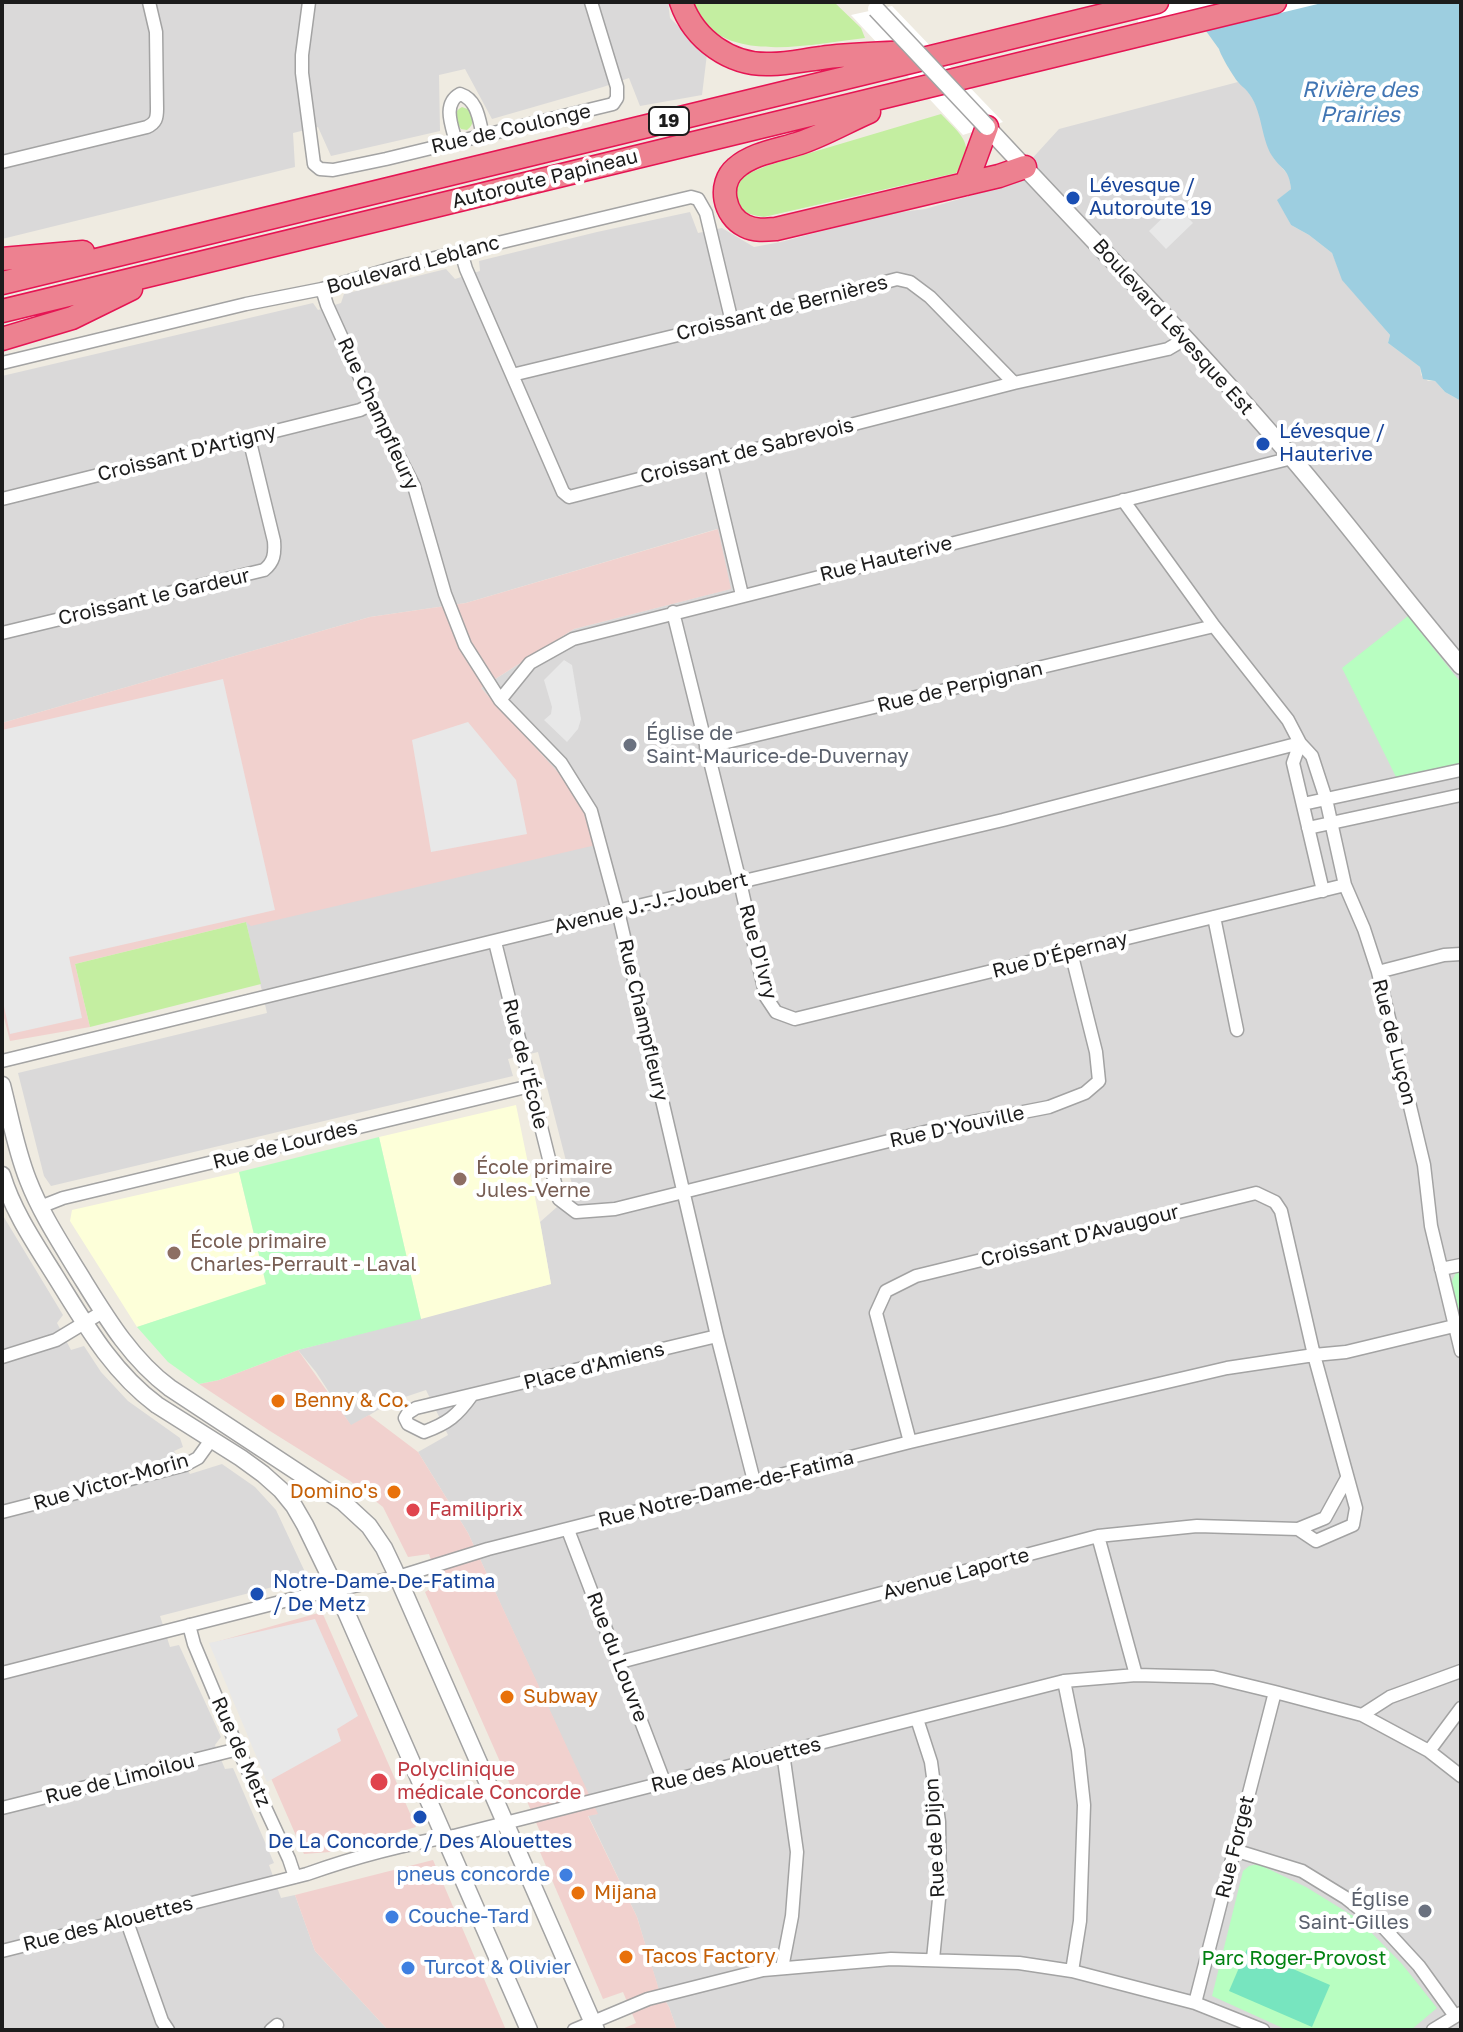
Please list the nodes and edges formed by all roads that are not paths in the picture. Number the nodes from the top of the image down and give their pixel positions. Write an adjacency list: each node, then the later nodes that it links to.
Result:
1 (149, 2): 13 (street)
2 (309, 2): 12 (street, Rue de Coulonge)
3 (591, 2): 11 (street, Rue de Coulonge)
4 (681, 2): 8 (highway)
5 (1275, 2): 9 (highway, Autoroute Papineau / 19)
6 (1146, 5): 8 (highway, Autoroute Papineau / 19)
7 (873, 6): 10 (street, Boulevard Lévesque Est, bridge)
8 (968, 48): 16 (highway, Autoroute Papineau / 19)
9 (917, 89): 15 (highway); 19 (highway, Autoroute Papineau / 19)
10 (987, 127): 14 (street, Boulevard Lévesque Est); 15 (highway)
11 (483, 136): 12 (street, Rue de Coulonge); 12 (street)
12 (456, 142)
13 (2, 162)
14 (1025, 167): 15 (highway); 25 (street, Boulevard Lévesque Est)
15 (966, 184)
16 (160, 246): 18 (highway); 20 (highway, Autoroute Papineau / 19)
17 (461, 252): 21 (street, Boulevard Leblanc); 23 (street, Boulevard Leblanc); 27 (street, Croissant de Sabrevois)
18 (2, 259)
19 (168, 271): 22 (highway, Autoroute Papineau / 19); 24 (highway)
20 (2, 283)
21 (322, 289): 26 (street, Boulevard Leblanc); 29 (street, Rue Champfleury)
22 (2, 311)
23 (732, 322): 27 (street, Croissant de Bernières); 28 (street, Croissant de Bernières)
24 (2, 339)
25 (1185, 339): 28 (street, Croissant de Sabrevois); 31 (street, Boulevard Lévesque Est)
26 (2, 363)
27 (512, 375): 32 (street, Croissant de Sabrevois)
28 (1014, 383): 32 (street, Croissant de Sabrevois)
29 (372, 404): 30 (street, Croissant D'Artigny); 40 (street, Rue Champfleury)
30 (249, 438): 33 (street, Croissant D'Artigny); 38 (street, Croissant le Gardeur)
31 (1292, 458): 34 (street, Rue Hauterive); 39 (street, Boulevard Lévesque Est)
32 (710, 460): 35 (street)
33 (2, 499)
34 (1123, 500): 35 (street, Rue Hauterive); 37 (street, Rue de Luçon)
35 (742, 595): 36 (street, Rue Hauterive)
36 (673, 612): 40 (street, Rue Hauterive); 42 (street, Rue D'Ivry)
37 (1214, 626): 41 (street, Rue de Luçon); 42 (street, Rue de Perpignan)
38 (2, 633)
39 (1461, 666)
40 (500, 700): 52 (street, Rue Champfleury)
41 (1300, 743): 45 (street, Rue de Luçon); 46 (street); 49 (street, Avenue J.-J.-Joubert)
42 (706, 747): 49 (street, Rue D'Ivry)
43 (1461, 770): 45 (street)
44 (1461, 795): 47 (street)
45 (1326, 799): 46 (street); 47 (street, Rue de Luçon)
46 (1303, 804): 48 (street)
47 (1332, 823): 48 (street); 50 (street, Rue de Luçon)
48 (1308, 828): 51 (street)
49 (740, 882): 52 (street, Avenue J.-J.-Joubert); 58 (street, Rue D'Ivry)
50 (1345, 885): 51 (street, Rue D'Épernay); 57 (street, Rue de Luçon)
51 (1323, 891): 53 (street, Rue D'Épernay)
52 (618, 911): 54 (street, Avenue J.-J.-Joubert); 64 (street, Rue Champfleury)
53 (1214, 917): 55 (street, Rue D'Épernay); 59 (street)
54 (495, 942): 60 (street, Avenue J.-J.-Joubert); 62 (street, Rue de l'École)
55 (1071, 952): 58 (street, Rue D'Épernay); 64 (street, Rue D'Youville)
56 (1461, 954): 57 (street)
57 (1378, 972): 67 (street, Rue de Luçon)
58 (776, 1012)
59 (1237, 1030)
60 (2, 1061)
61 (2, 1085): 65 (street)
62 (530, 1086): 64 (street, Rue de l'École); 65 (street, Rue de Lourdes)
63 (2, 1175): 69 (street)
64 (683, 1192): 71 (street, Rue Champfleury)
65 (40, 1207): 68 (street)
66 (1461, 1265): 67 (street)
67 (1441, 1269): 70 (street, Rue de Luçon)
68 (104, 1311): 69 (street); 84 (street)
69 (85, 1324): 74 (street); 76 (street)
70 (1454, 1326): 72 (street, Rue de Luçon); 73 (street, Rue Notre-Dame-de-Fatima)
71 (717, 1336): 75 (street, Place d'Amiens); 79 (street, Rue Champfleury)
72 (1461, 1351)
73 (1314, 1355): 77 (street, Rue Notre-Dame-de-Fatima); 77 (street, Croissant D'Avaugour); 78 (street, Avenue Laporte)
74 (2, 1357)
75 (472, 1395): 75 (street, Place d'Amiens)
76 (211, 1440): 80 (street, Rue Victor-Morin); 85 (street)
77 (910, 1442): 79 (street, Rue Notre-Dame-de-Fatima)
78 (1347, 1478): 81 (street); 81 (street, Avenue Laporte)
79 (754, 1481): 82 (street, Rue Notre-Dame-de-Fatima)
80 (2, 1512)
81 (1298, 1529): 83 (street, Avenue Laporte)
82 (568, 1530): 84 (street, Rue Notre-Dame-de-Fatima); 87 (street, Rue du Louvre)
83 (1098, 1536): 87 (street, Avenue Laporte); 90 (street)
84 (398, 1577): 85 (street, Rue Notre-Dame-de-Fatima); 102 (street)
85 (336, 1589): 86 (street, Rue Notre-Dame-de-Fatima); 103 (street)
86 (189, 1625): 89 (street, Rue Notre-Dame-de-Fatima); 96 (street, Rue de Metz)
87 (620, 1662): 100 (street, Rue du Louvre)
88 (1461, 1671): 94 (street)
89 (2, 1673)
90 (1136, 1675): 91 (street, Rue des Alouettes); 92 (street, Rue des Alouettes)
91 (1064, 1681): 95 (street, Rue des Alouettes); 110 (street)
92 (1275, 1692): 94 (street, Rue des Alouettes); 104 (street, Rue Forget)
93 (1461, 1708): 97 (street)
94 (1362, 1715): 97 (street, Rue des Alouettes)
95 (917, 1719): 98 (street, Rue des Alouettes); 108 (street, Rue de Dijon)
96 (238, 1749): 101 (street, Rue de Limoilou); 105 (street, Rue de Metz)
97 (1429, 1751): 99 (street, Rue des Alouettes)
98 (783, 1753): 100 (street, Rue des Alouettes); 109 (street)
99 (1461, 1776)
100 (665, 1784): 102 (street, Rue des Alouettes)
101 (2, 1808)
102 (506, 1823): 103 (street, Rue des Alouettes); 113 (street)
103 (444, 1838): 105 (street, Rue des Alouettes); 115 (street)
104 (1234, 1850): 111 (street, Rue Forget); 112 (street)
105 (295, 1877): 106 (street, Rue des Alouettes)
106 (126, 1919): 107 (street, Rue des Alouettes); 114 (street)
107 (2, 1951)
108 (933, 1959): 109 (street); 110 (street)
109 (782, 1968): 113 (street)
110 (1072, 1971): 111 (street)
111 (1195, 2003): 117 (street)
112 (1458, 2014): 118 (street)
113 (594, 2026): 116 (street)
114 (168, 2030)
115 (529, 2030)
116 (574, 2030)
117 (1263, 2030)
118 (1433, 2030)

